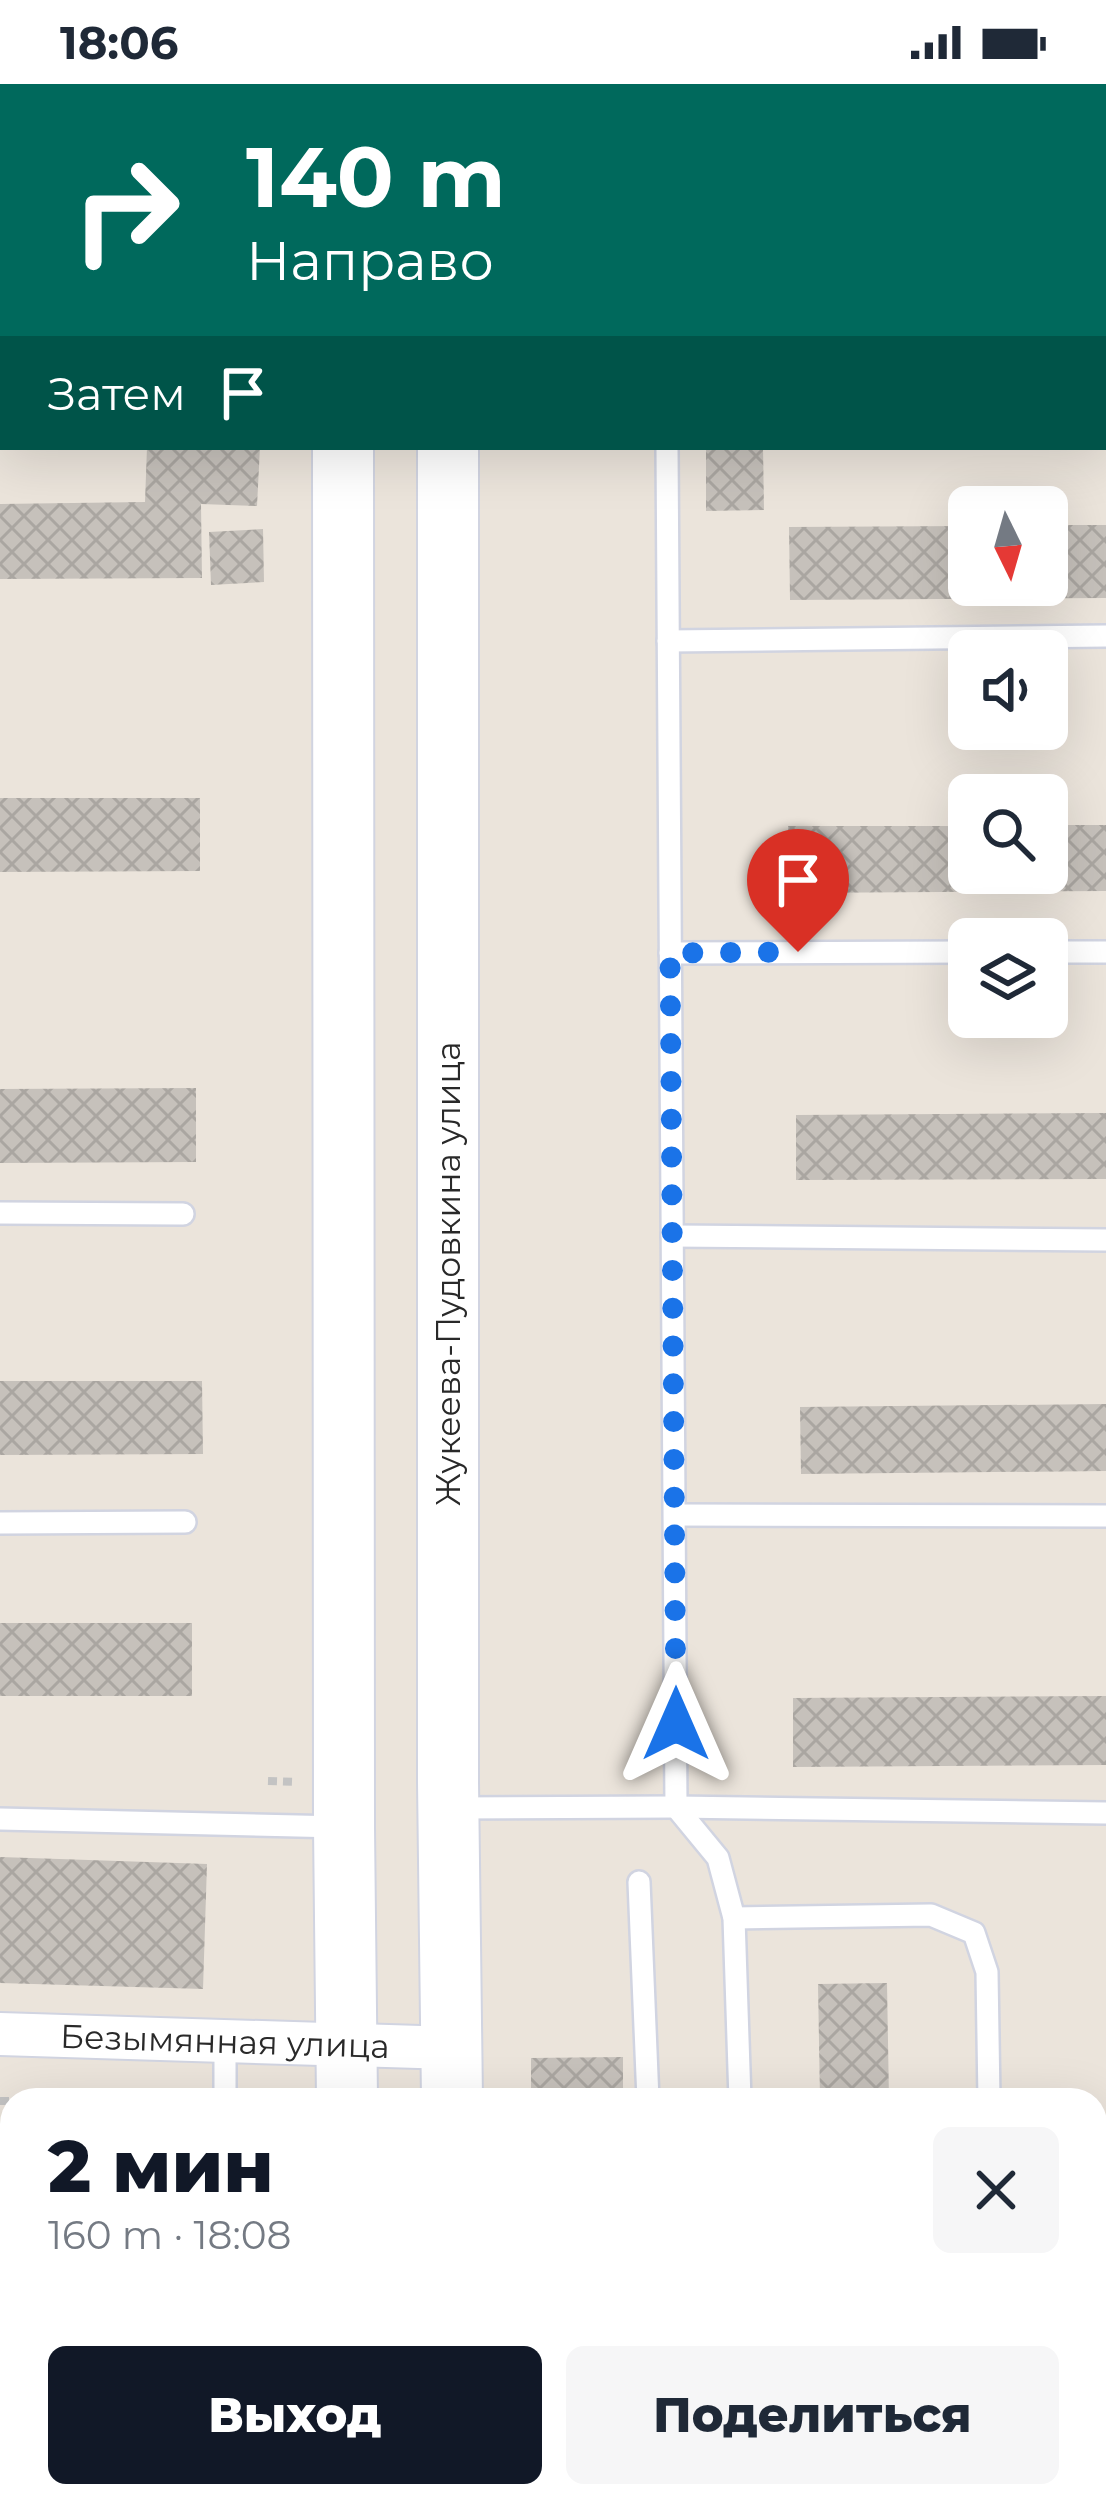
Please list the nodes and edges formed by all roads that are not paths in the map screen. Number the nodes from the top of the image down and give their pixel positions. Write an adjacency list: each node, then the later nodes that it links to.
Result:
1 (344, 450): 22 (main road)
2 (448, 450): 19 (main road, Жукеева-Пудовкина улица)
3 (667, 450): 5 (lane)
4 (1106, 636): 5 (lane)
5 (668, 641): 9 (lane)
6 (948, 952): 9 (lane)
7 (1068, 952): 8 (lane)
8 (1106, 952)
9 (670, 953): 12 (lane)
10 (0, 1213): 11 (lane)
11 (183, 1214)
12 (672, 1236): 13 (lane); 14 (lane)
13 (1106, 1240)
14 (674, 1515): 15 (lane); 18 (lane)
15 (1106, 1516)
16 (185, 1522): 17 (lane)
17 (0, 1523)
18 (676, 1807): 19 (lane); 20 (lane); 24 (lane)
19 (448, 1808): 28 (main road, Жукеева-Пудовкина улица)
20 (1106, 1813)
21 (0, 1819): 22 (lane)
22 (344, 1827): 27 (main road)
23 (639, 1882): 30 (lane)
24 (734, 1918): 31 (lane); 32 (lane)
25 (0, 2034): 26 (street, Безымянная улица)
26 (225, 2041): 27 (street, Безымянная улица); 29 (lane)
27 (347, 2073): 28 (street, Безымянная улица)
28 (452, 2074)
29 (225, 2088)
30 (648, 2088)
31 (740, 2088)
32 (989, 2088)

